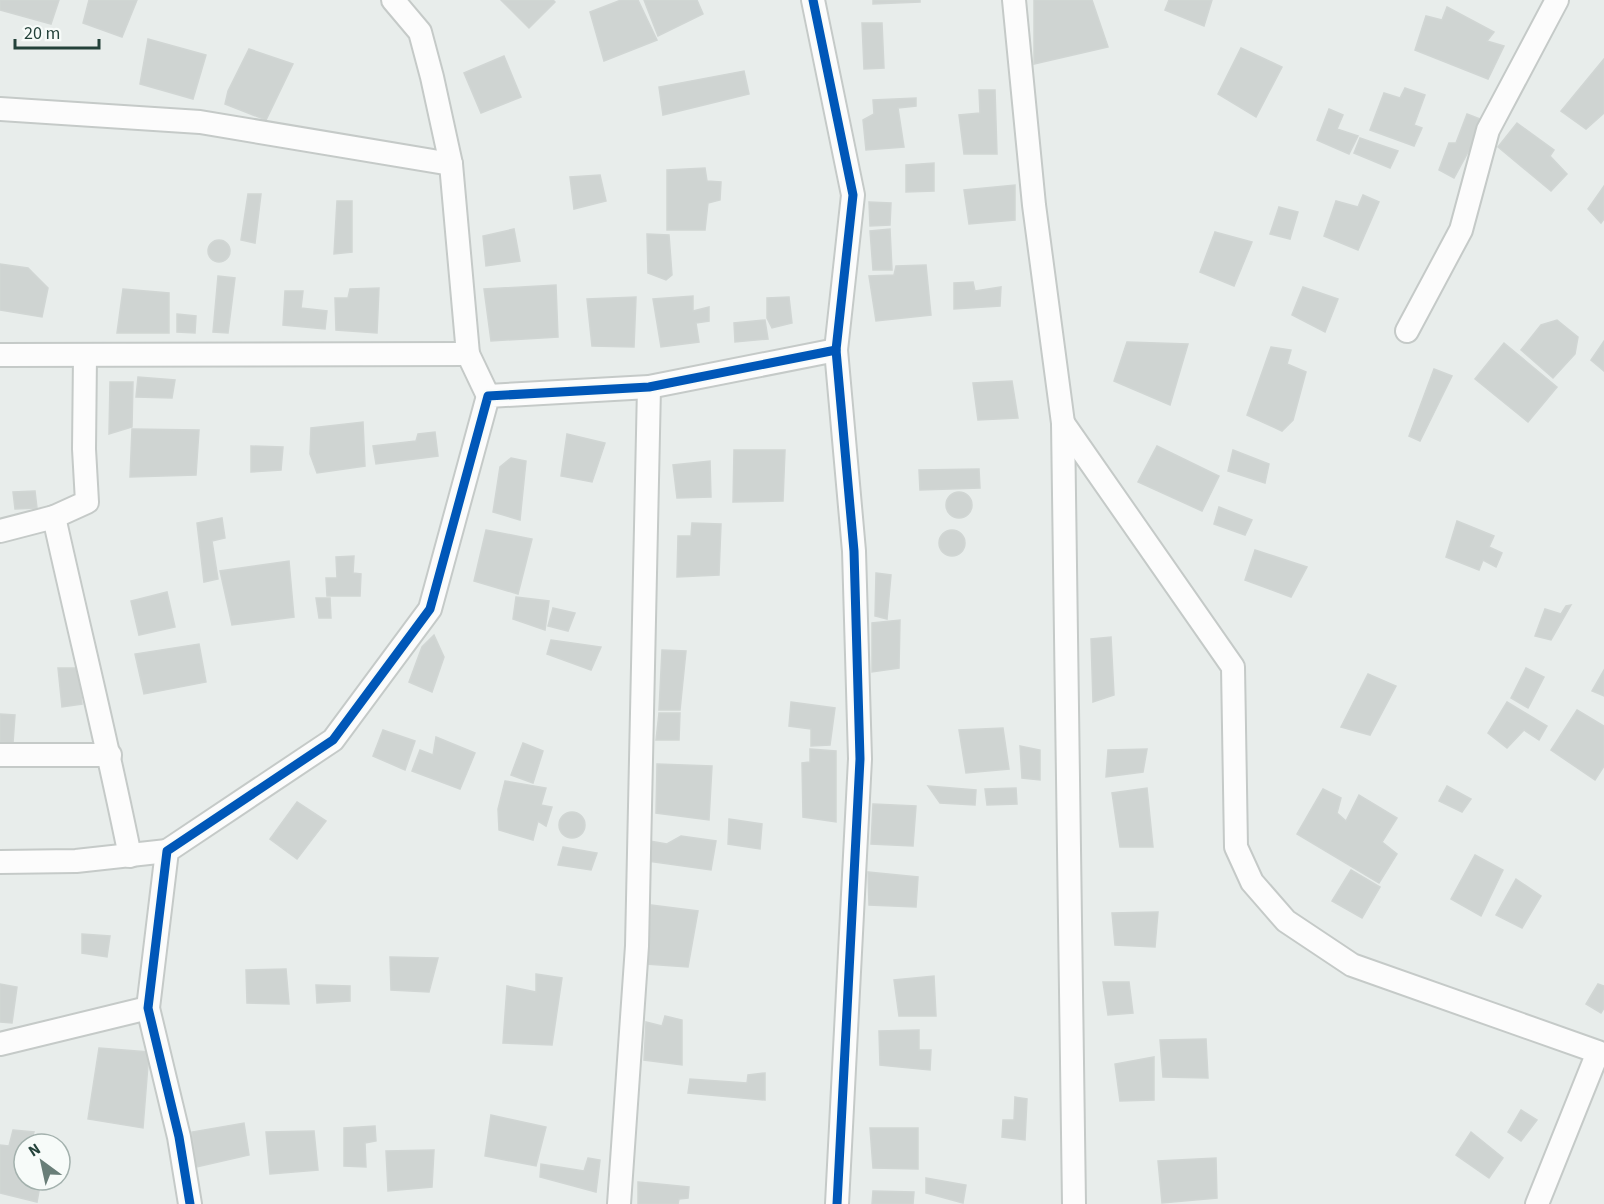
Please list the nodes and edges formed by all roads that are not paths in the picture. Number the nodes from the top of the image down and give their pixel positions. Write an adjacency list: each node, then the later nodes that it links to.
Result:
1 (393, 0): 6 (street)
2 (813, 0): 8 (street)
3 (1014, 0): 14 (street)
4 (1557, 0): 7 (street)
5 (0, 109): 6 (street)
6 (451, 164): 9 (street)
7 (1407, 331)
8 (836, 350): 12 (street); 27 (street)
9 (468, 354): 11 (street); 13 (street)
10 (0, 355): 11 (street)
11 (85, 356): 15 (street)
12 (649, 387): 13 (street); 26 (street)
13 (488, 396): 19 (street)
14 (1063, 423): 24 (street); 28 (street)
15 (54, 517): 16 (street); 18 (street)
16 (0, 531)
17 (0, 754): 18 (street)
18 (110, 755): 20 (street)
19 (167, 851): 20 (street); 22 (street)
20 (130, 855): 21 (street)
21 (0, 862)
22 (148, 1008): 23 (street); 25 (street)
23 (0, 1044)
24 (1601, 1048): 29 (street)
25 (190, 1204)
26 (619, 1204)
27 (837, 1204)
28 (1074, 1204)
29 (1537, 1204)

